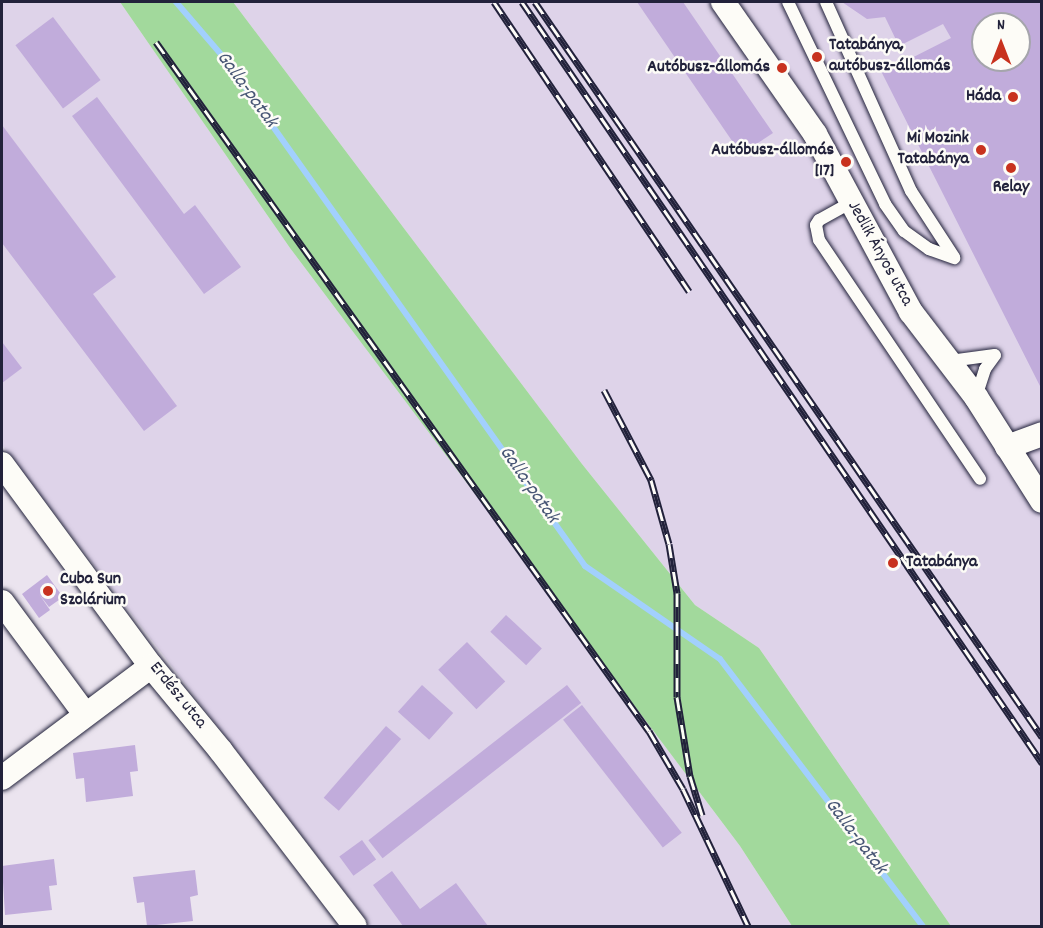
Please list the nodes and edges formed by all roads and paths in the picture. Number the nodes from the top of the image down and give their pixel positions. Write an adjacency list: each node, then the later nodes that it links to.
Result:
1 (723, 2): 4 (street, Jedlik Ányos utca)
2 (788, 2): 3 (lane)
3 (826, 2)
4 (850, 203): 5 (street, Jedlik Ányos utca); 10 (lane)
5 (950, 361): 6 (street, Jedlik Ányos utca); 6 (lane)
6 (976, 397): 8 (street, Jedlik Ányos utca)
7 (1041, 434): 8 (street)
8 (1007, 447): 11 (street, Jedlik Ányos utca)
9 (2, 464): 13 (street, Erdész utca)
10 (980, 479)
11 (1041, 501)
12 (2, 602): 14 (street)
13 (151, 666): 14 (street); 16 (street, Erdész utca)
14 (85, 714): 15 (street)
15 (2, 778)
16 (355, 927)

